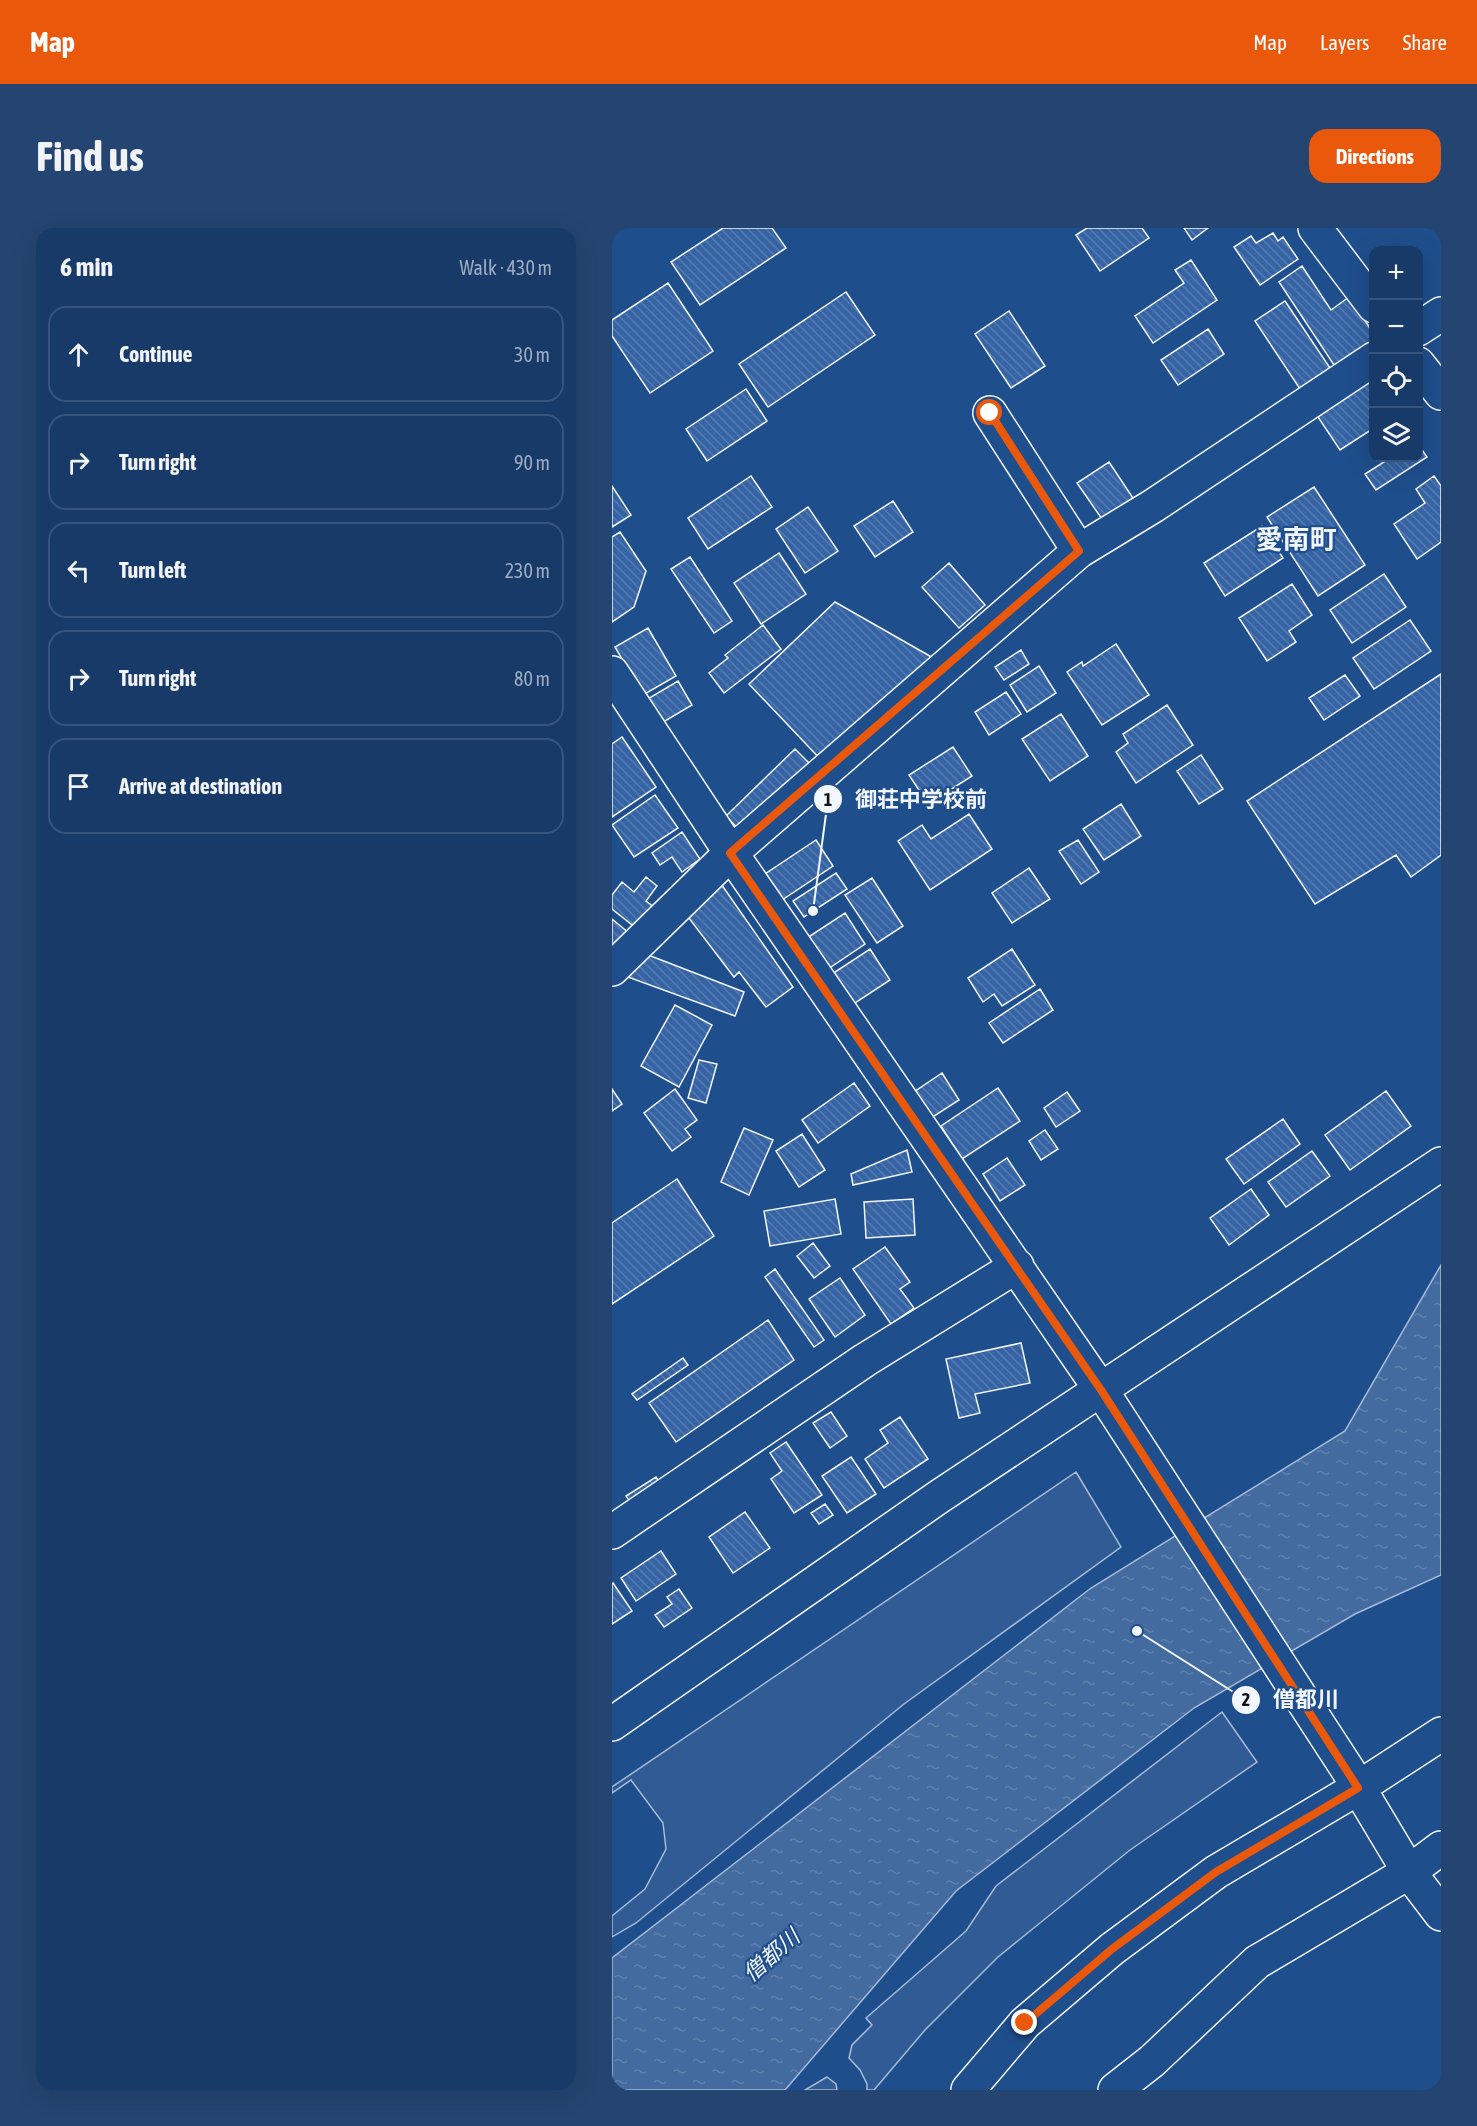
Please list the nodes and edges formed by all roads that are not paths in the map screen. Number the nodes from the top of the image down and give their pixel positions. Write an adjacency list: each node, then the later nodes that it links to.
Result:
1 (1315, 228): 2 (street)
2 (1369, 300)
3 (1441, 314): 4 (street)
4 (1423, 326)
5 (1369, 361): 9 (street)
6 (1423, 369): 7 (street)
7 (1441, 393)
8 (990, 413): 9 (street)
9 (1079, 551): 11 (street)
10 (612, 673): 11 (street)
11 (730, 853): 12 (street); 14 (street)
12 (612, 969)
13 (1441, 1164): 15 (street)
14 (1017, 1266): 15 (street); 16 (street)
15 (1106, 1399): 17 (street); 19 (street)
16 (612, 1532)
17 (612, 1724)
18 (1441, 1734): 19 (street)
19 (1353, 1779): 21 (street); 23 (street)
20 (1441, 1848): 21 (street)
21 (1409, 1872): 22 (street); 24 (street)
22 (1441, 1914)
23 (968, 2090)
24 (1115, 2090)

